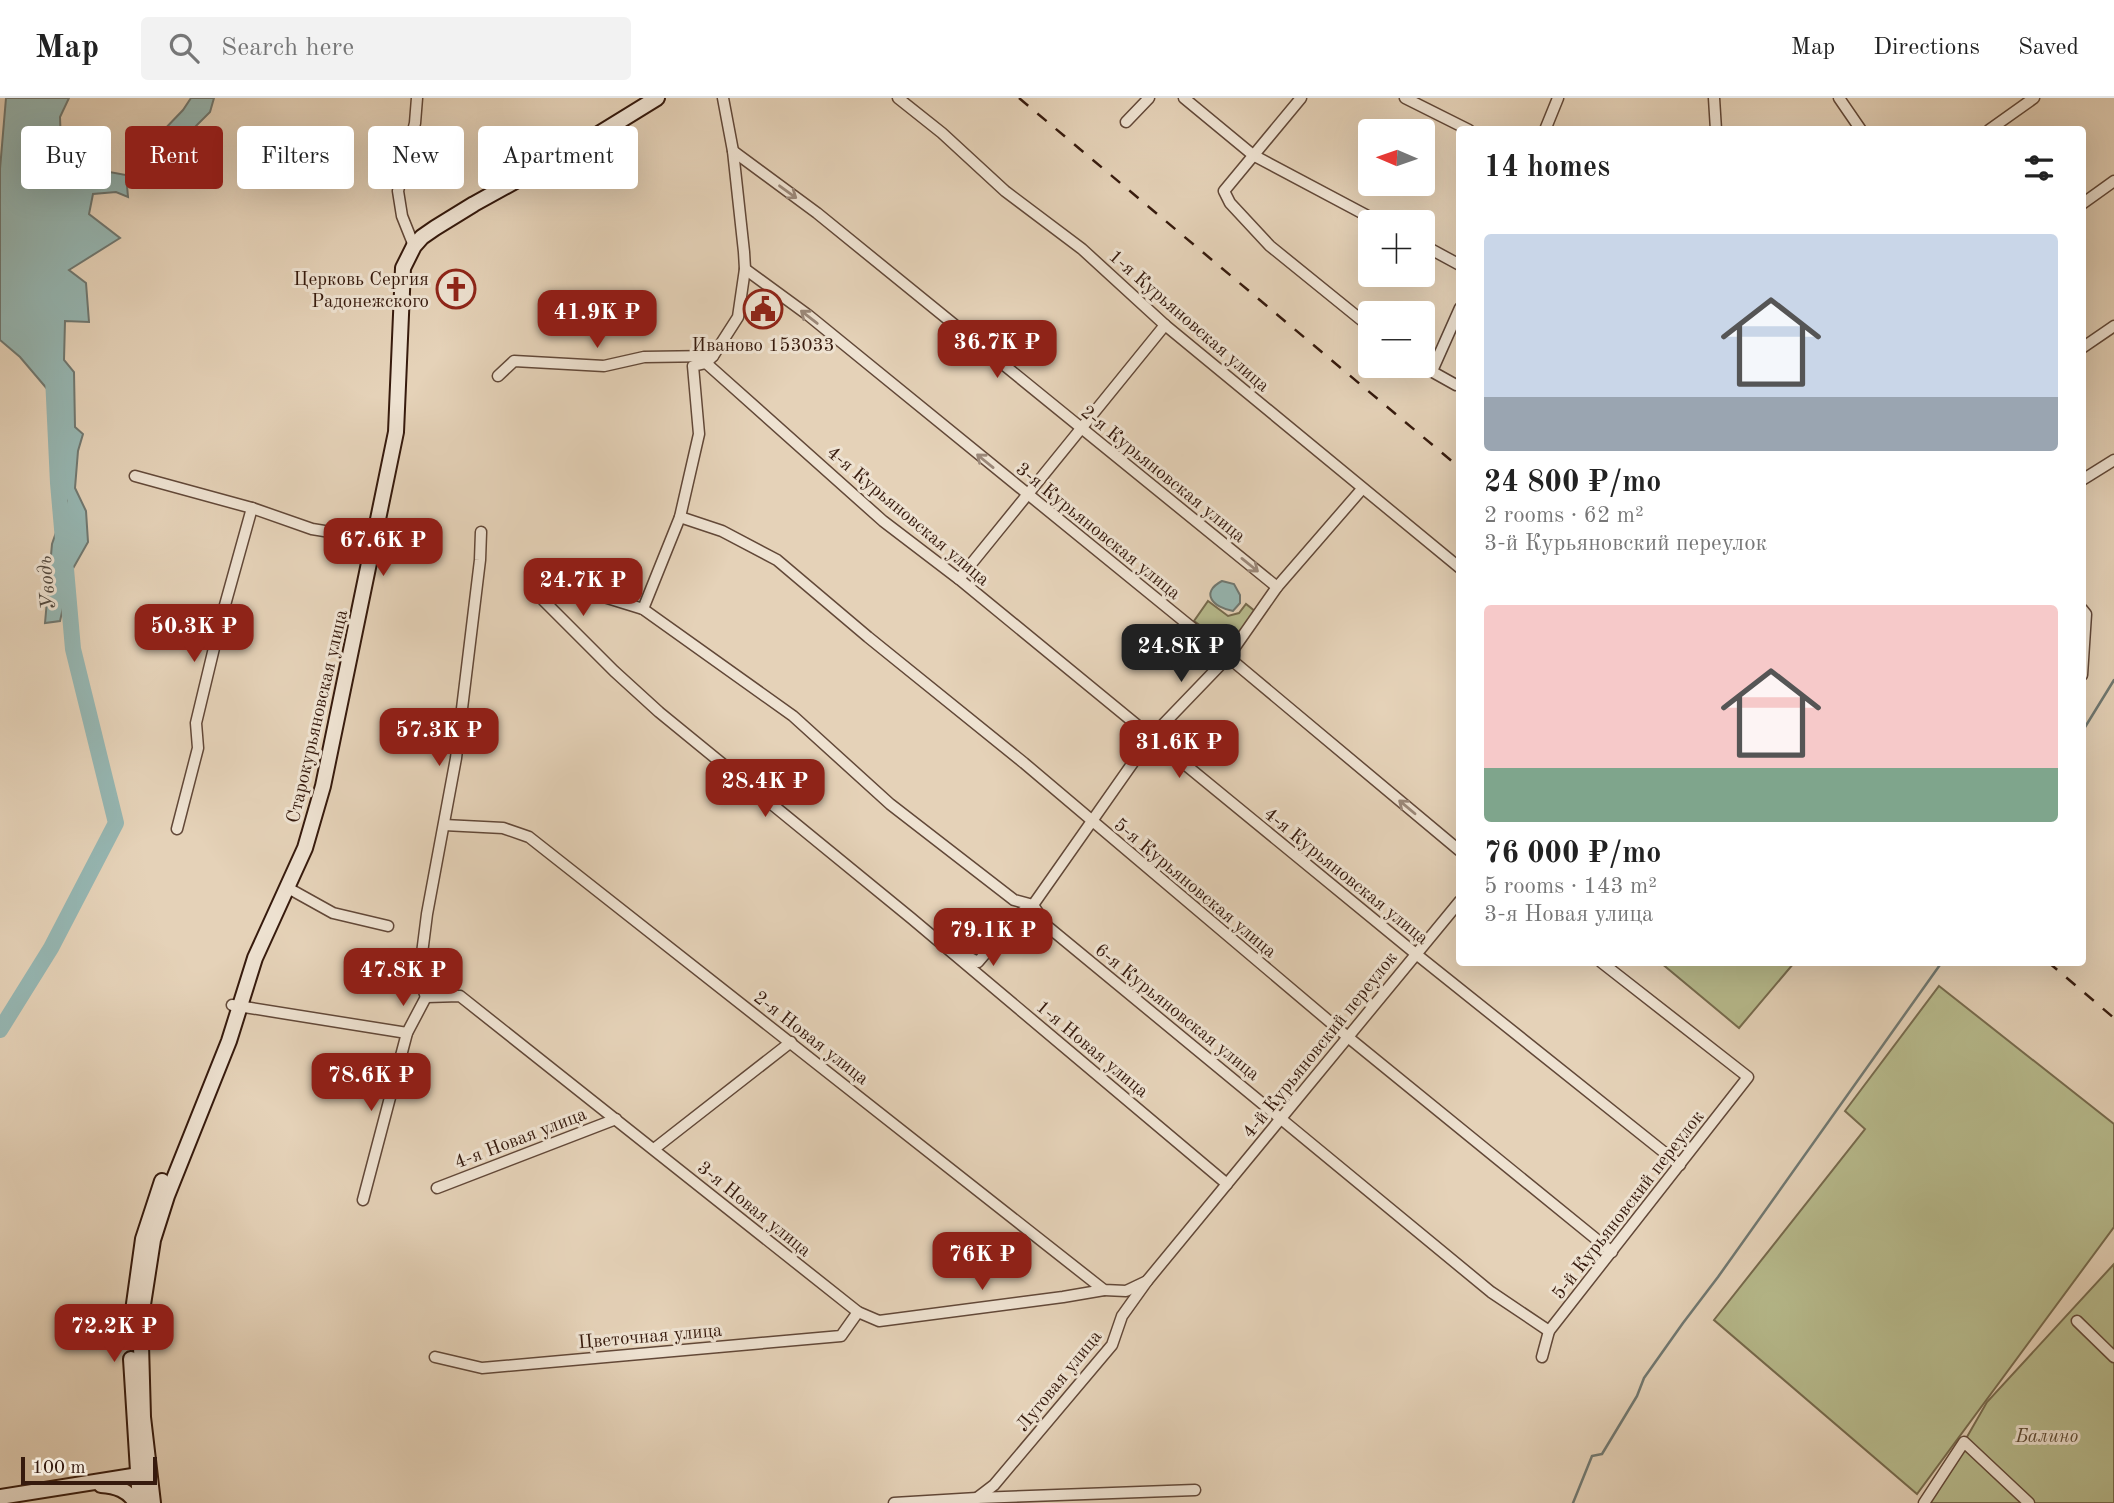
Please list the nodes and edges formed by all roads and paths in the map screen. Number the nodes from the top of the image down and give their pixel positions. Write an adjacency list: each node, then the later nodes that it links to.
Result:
1 (417, 98): 24 (street)
2 (657, 98): 24 (main road)
3 (723, 98): 19 (street)
4 (898, 98): 30 (street, 1-я Курьяновская улица)
5 (1149, 98): 13 (street)
6 (1184, 98): 20 (street)
7 (1301, 98): 20 (street)
8 (1405, 98): 14 (street)
9 (1558, 98): 15 (street)
10 (1714, 98): 16 (street)
11 (1839, 98): 17 (street)
12 (2034, 98): 18 (street)
13 (1126, 122)
14 (1461, 126)
15 (1547, 126)
16 (1716, 126)
17 (1858, 126)
18 (1995, 126)
19 (733, 151): 27 (street); 38 (street, 2-я Курьяновская улица, one-way to 38)
20 (1253, 155): 23 (street); 29 (street)
21 (2114, 181): 22 (street)
22 (2086, 201)
23 (1358, 211)
24 (414, 246): 47 (main road, Старокурьяновская улица)
25 (1435, 251): 26 (street)
26 (1456, 263)
27 (745, 268): 33 (street); 43 (street, 3-я Курьяновская улица, one-way to 27)
28 (1456, 316): 34 (street)
29 (1358, 317)
30 (1165, 325): 38 (street); 42 (street, 1-я Курьяновская улица)
31 (2114, 326): 32 (street)
32 (2086, 345)
33 (709, 359): 36 (street); 45 (street); 50 (street, 4-я Курьяновская улица)
34 (1435, 364)
35 (1435, 373): 37 (street)
36 (498, 376)
37 (1456, 385)
38 (1081, 428): 43 (street); 51 (street, 2-я Курьяновская улица, one-way to 51)
39 (2114, 460): 41 (street)
40 (135, 476): 44 (street)
41 (2086, 476)
42 (1362, 489): 48 (street, 1-я Курьяновская улица); 51 (street)
43 (1028, 495): 50 (street); 53 (street, 3-я Курьяновская улица)
44 (252, 508): 47 (street); 57 (street)
45 (680, 517): 52 (street); 55 (street, 5-я Курьяновская улица)
46 (481, 532): 56 (street)
47 (373, 539): 59 (main road, Старокурьяновская улица)
48 (1456, 565)
49 (538, 574): 52 (street, 6-я Курьяновская улица); 63 (street, 1-я Новая улица)
50 (959, 579): 54 (street, 4-я Курьяновская улица)
51 (1278, 587): 53 (street)
52 (643, 609): 60 (street, 6-я Курьяновская улица)
53 (1228, 657): 54 (street); 58 (street, 3-я Курьяновская улица, one-way to 53)
54 (1151, 737): 55 (street); 64 (street, 4-я Курьяновская улица)
55 (1091, 821): 60 (street); 69 (street, 5-я Курьяновская улица)
56 (444, 825): 66 (street); 70 (street, 2-я Новая улица)
57 (177, 829)
58 (1456, 848)
59 (288, 888): 62 (street); 67 (main road, Старокурьяновская улица)
60 (1033, 905): 63 (street); 71 (street, 6-я Курьяновская улица)
61 (1456, 906): 64 (street, 4-й Курьяновский переулок)
62 (388, 926)
63 (938, 941): 75 (street, 1-я Новая улица)
64 (1416, 954): 69 (street, 4-й Курьяновский переулок); 74 (street, 4-я Курьяновская улица)
65 (1606, 966): 74 (street, 5-й Курьяновский переулок)
66 (426, 997): 68 (street); 72 (street, 3-я Новая улица)
67 (236, 1006): 68 (street); 87 (main road); 88 (main road, Старокурьяновская улица)
68 (407, 1033): 77 (street)
69 (1349, 1038): 71 (street, 4-й Курьяновский переулок); 78 (street, 5-я Курьяновская улица)
70 (791, 1042): 73 (street); 80 (street, 2-я Новая улица)
71 (1281, 1118): 75 (street, 4-й Курьяновский переулок); 83 (street, 6-я Курьяновская улица)
72 (616, 1119): 73 (street, 3-я Новая улица); 76 (street, 4-я Новая улица)
73 (654, 1149): 81 (street, 3-я Новая улица)
74 (1681, 1165): 78 (street, 5-й Курьяновский переулок)
75 (1230, 1180): 79 (street, Луговая улица)
76 (436, 1188)
77 (363, 1200)
78 (1612, 1252): 83 (street, 5-й Курьяновский переулок)
79 (1147, 1281): 80 (street); 92 (street, Луговая улица)
80 (1104, 1290): 81 (street, 3-я Новая улица)
81 (858, 1312): 84 (street, Цветочная улица)
82 (2077, 1321): 86 (street)
83 (1549, 1331): 85 (street, 5-й Курьяновский переулок)
84 (435, 1357)
85 (1542, 1357)
86 (2114, 1357)
87 (134, 1418): 88 (main road); 89 (main road)
88 (144, 1474): 89 (main road); 93 (main road); 94 (main road)
89 (78, 1485): 91 (main road); 93 (main road)
90 (1195, 1490): 92 (street)
91 (0, 1497)
92 (977, 1498): 95 (street)
93 (138, 1503)
94 (153, 1503)
95 (894, 1503)
96 (1924, 1503): 97 (street)
97 (2029, 1503)

